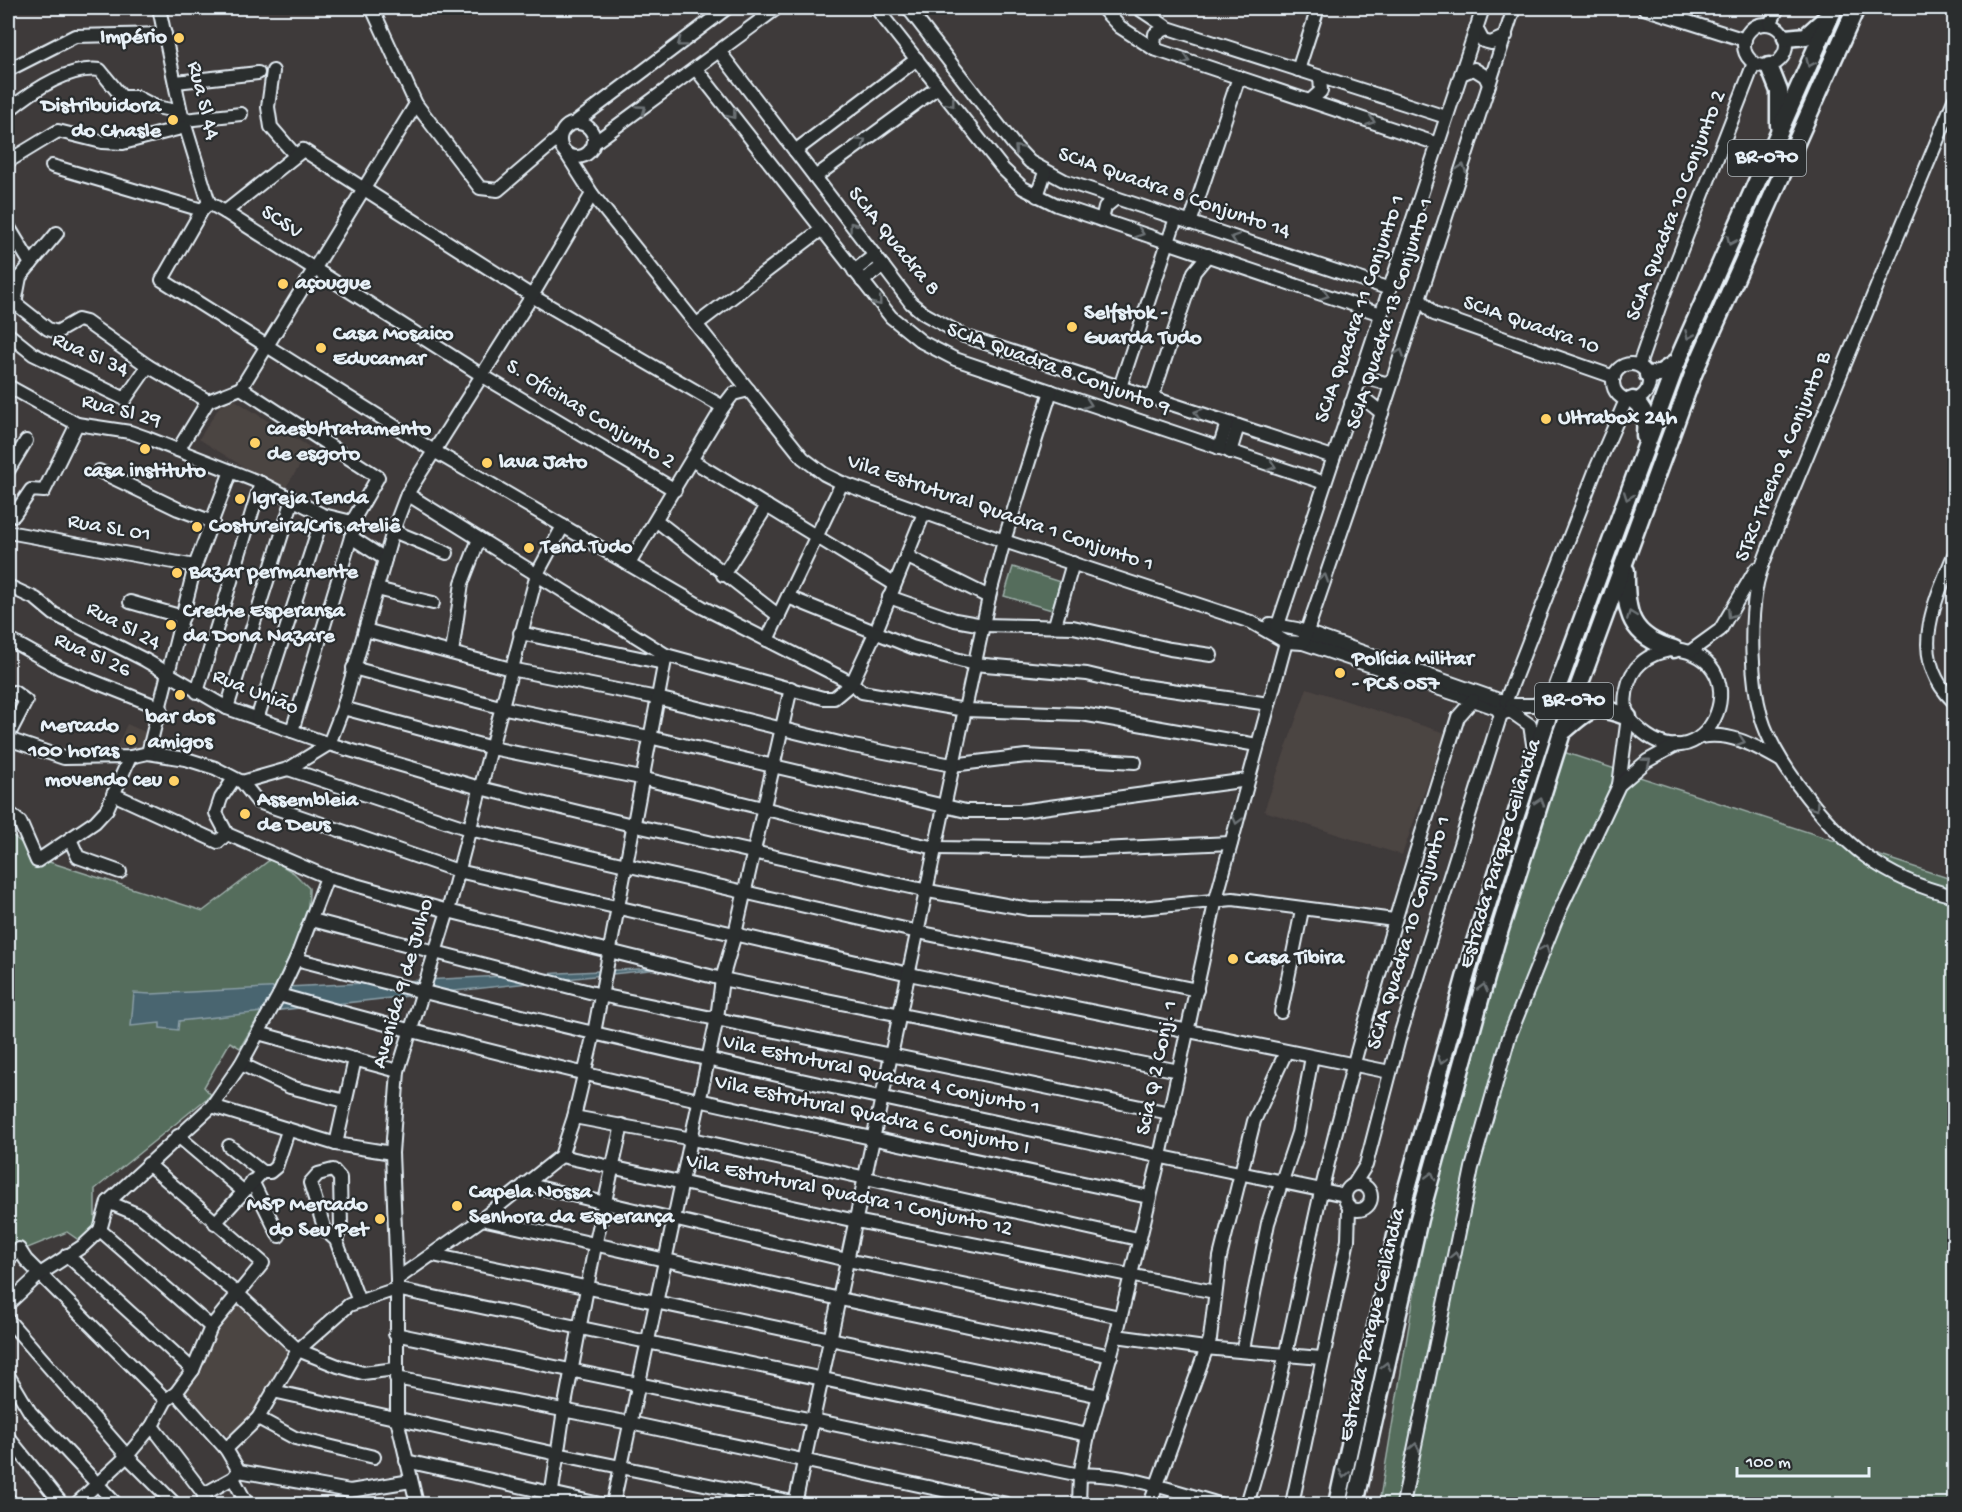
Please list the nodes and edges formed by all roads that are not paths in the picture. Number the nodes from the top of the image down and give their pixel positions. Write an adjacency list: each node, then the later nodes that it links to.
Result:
1 (159, 8): 20 (street, Rua Sl 44)
2 (727, 8): 46 (street, one-way to 46)
3 (777, 8): 16 (street)
4 (908, 8): 56 (street, SCIA Quadra 8 Conjunto 14, one-way to 4)
5 (1102, 8): 24 (street)
6 (1138, 8): 18 (street)
7 (1318, 8): 30 (street)
8 (1484, 8): 19 (street, SCIA Quadra 11 Conjunto 1)
9 (1514, 8): 21 (street, SCIA Quadra 13 Conjunto 1)
10 (1644, 8): 23 (street)
11 (1778, 8): 17 (street)
12 (1834, 8): 22 (highway); 47 (highway, Estrada Parque Ceilândia / BR-070, one-way to 47)
13 (1856, 8): 144 (highway, Estrada Parque Ceilândia / BR-070)
14 (374, 9): 41 (street)
15 (882, 9): 26 (street)
16 (764, 13): 25 (street)
17 (1770, 24): 22 (street); 23 (street)
18 (1168, 27): 24 (street); 30 (street)
19 (1476, 28): 21 (street); 33 (street, SCIA Quadra 11 Conjunto 1)
20 (165, 34): 29 (street); 36 (street, Rua Sl 44)
21 (1506, 36): 37 (street, SCIA Quadra 13 Conjunto 1)
22 (1786, 38): 27 (street)
23 (1745, 40): 27 (street)
24 (1154, 49): 34 (street, one-way to 34)
25 (719, 51): 28 (street); 51 (street, SCIA Quadra 8)
26 (916, 59): 38 (street); 51 (street)
27 (1762, 65): 47 (highway); 95 (street, SCIA Quadra 10 Conjunto 2)
28 (696, 69): 50 (street, one-way to 28); 69 (street, SCIA Quadra 8 Conjunto 9, one-way to 69)
29 (8, 70)
30 (1298, 70): 35 (street)
31 (273, 71): 53 (street)
32 (258, 73): 36 (street)
33 (1461, 74): 37 (street); 44 (street, SCIA Quadra 11 Conjunto 1)
34 (1239, 77): 40 (street); 67 (street)
35 (1320, 77): 40 (street); 44 (street)
36 (176, 82): 45 (street, Rua Sl 44)
37 (1489, 84): 82 (street, SCIA Quadra 13 Conjunto 1, one-way to 37)
38 (938, 87): 57 (street, one-way to 38); 61 (street, one-way to 61)
39 (1954, 100): 142 (street, STRC Trecho 4 Conjunto B)
40 (1310, 101): 49 (street, one-way to 49)
41 (416, 104): 48 (street); 59 (street)
42 (8, 111): 45 (street)
43 (241, 114): 45 (street)
44 (1446, 117): 49 (street, SCIA Quadra 11 Conjunto 1)
45 (183, 120): 54 (street); 63 (street, Rua Sl 44)
46 (576, 122): 48 (street); 50 (street)
47 (1779, 132): 92 (highway, Estrada Parque Ceilândia / BR-070, one-way to 92)
48 (560, 137): 52 (street)
49 (1438, 144): 80 (street, SCIA Quadra 11 Conjunto 1)
50 (592, 148): 52 (street); 58 (street)
51 (795, 151): 57 (street, SCIA Quadra 8)
52 (566, 153): 58 (street, Vila Estrutural Quadra 1 Conjunto 1)
53 (295, 154): 59 (street); 64 (street)
54 (8, 158)
55 (52, 166): 63 (street, SCSV)
56 (1045, 172): 61 (street); 62 (street, SCIA Quadra 8 Conjunto 14)
57 (815, 177): 73 (street, SCIA Quadra 8, one-way to 57)
58 (584, 181): 60 (street, Vila Estrutural Quadra 1 Conjunto 1)
59 (364, 190): 78 (street); 81 (street)
60 (592, 194): 81 (street); 87 (street, Vila Estrutural Quadra 1 Conjunto 1)
61 (1037, 196): 66 (street)
62 (1116, 198): 65 (street, SCIA Quadra 8 Conjunto 14); 66 (street)
63 (206, 207): 64 (street, SCSV); 91 (street)
64 (225, 212): 78 (street, SCSV)
65 (1176, 218): 67 (street, SCIA Quadra 8 Conjunto 14); 71 (street)
66 (1102, 220): 71 (street, one-way to 71)
67 (1190, 223): 72 (street, SCIA Quadra 8 Conjunto 14, one-way to 67)
68 (8, 226): 75 (street)
69 (822, 229): 79 (street, SCIA Quadra 8 Conjunto 9); 87 (street)
70 (57, 233): 75 (street)
71 (1168, 243): 74 (street); 100 (street)
72 (1265, 248): 77 (street); 80 (street, SCIA Quadra 8 Conjunto 14)
73 (875, 255): 76 (street, SCIA Quadra 8); 79 (street)
74 (1208, 255): 77 (street); 104 (street)
75 (31, 264): 83 (street)
76 (883, 266): 79 (street); 88 (street, SCIA Quadra 8)
77 (1248, 268): 84 (street, one-way to 84)
78 (315, 269): 91 (street); 96 (street, SCSV)
79 (858, 277): 90 (street, SCIA Quadra 8 Conjunto 9, one-way to 90)
80 (1390, 289): 84 (street, SCIA Quadra 11 Conjunto 1)
81 (532, 296): 96 (street); 108 (street)
82 (1419, 298): 85 (street, SCIA Quadra 10); 86 (street, SCIA Quadra 13 Conjunto 1)
83 (11, 306): 93 (street)
84 (1381, 314): 94 (street, SCIA Quadra 11 Conjunto 1)
85 (1434, 314): 86 (street, SCIA Quadra 10); 97 (street, SCIA Quadra 10)
86 (1412, 320): 98 (street, SCIA Quadra 13 Conjunto 1, one-way to 86)
87 (697, 324): 102 (street, Vila Estrutural Quadra 1 Conjunto 1)
88 (944, 326): 90 (street); 100 (street, SCIA Quadra 8)
89 (8, 334): 93 (street, Rua Sl 34)
90 (922, 342): 103 (street, SCIA Quadra 8 Conjunto 9)
91 (268, 346): 101 (street); 115 (street)
92 (1677, 362): 95 (highway); 118 (highway, Estrada Parque Ceilândia / BR-070)
93 (148, 366): 106 (street)
94 (1363, 369): 98 (street); 107 (street, SCIA Quadra 11 Conjunto 1)
95 (1644, 370): 97 (street); 105 (street)
96 (483, 376): 115 (street); 125 (street, S. Oficinas Conjunto 2)
97 (1614, 377): 105 (street)
98 (1391, 381): 109 (street, SCIA Quadra 13 Conjunto 1)
99 (8, 386): 110 (street, Rua Sl 29)
100 (1120, 387): 104 (street, SCIA Quadra 8)
101 (241, 388): 106 (street); 134 (street)
102 (750, 390): 108 (street); 123 (street, Vila Estrutural Quadra 1 Conjunto 1)
103 (1052, 391): 114 (street, SCIA Quadra 8 Conjunto 9, one-way to 114); 141 (street)
104 (1152, 398): 111 (street, SCIA Quadra 8, one-way to 104)
105 (1629, 400): 118 (highway); 191 (street)
106 (208, 401): 113 (street)
107 (1351, 403): 109 (street); 116 (street, SCIA Quadra 11 Conjunto 1)
108 (723, 407): 117 (street)
109 (1382, 413): 169 (street, SCIA Quadra 13 Conjunto 1, one-way to 109)
110 (77, 424): 113 (street, Rua Sl 29); 129 (street)
111 (1233, 425): 114 (street); 116 (street, SCIA Quadra 8)
112 (26, 441): 119 (street)
113 (178, 450): 121 (street, Rua Sl 29)
114 (1224, 450): 124 (street, SCIA Quadra 8 Conjunto 9, one-way to 124)
115 (434, 451): 126 (street); 135 (street)
116 (1333, 457): 124 (street, SCIA Quadra 11 Conjunto 1)
117 (693, 460): 125 (street); 128 (street)
118 (1640, 464): 183 (highway, Estrada Parque Ceilândia / BR-070, one-way to 183)
119 (8, 471)
120 (99, 471): 133 (street)
121 (231, 471): 122 (street, Rua Sl 29); 133 (street, Rua Sl 24)
122 (261, 483): 127 (street, Rua Sl 29); 185 (street)
123 (842, 483): 130 (street, Vila Estrutural Quadra 1 Conjunto 1); 139 (street)
124 (1326, 483): 165 (street, SCIA Quadra 11 Conjunto 1)
125 (675, 490): 132 (street)
126 (407, 494): 136 (street); 140 (street)
127 (293, 499): 131 (street, Rua Sl 29); 194 (street)
128 (766, 506): 139 (street); 152 (street)
129 (11, 512): 137 (street, Rua SL 01)
130 (924, 513): 141 (street, Vila Estrutural Quadra 1 Conjunto 1); 146 (street)
131 (323, 515): 134 (street, Rua Sl 29); 199 (street)
132 (657, 521): 149 (street); 152 (street)
133 (213, 522): 150 (street, Rua Sl 24)
134 (352, 522): 138 (street)
135 (562, 526): 149 (street); 151 (street, Avenida 9 de Julho)
136 (393, 531): 143 (street); 147 (street)
137 (12, 533): 150 (street, Rua SL 01)
138 (351, 537): 147 (street); 201 (street)
139 (816, 537): 153 (street); 156 (street)
140 (479, 539): 151 (street); 174 (street)
141 (1004, 541): 148 (street, Vila Estrutural Quadra 1 Conjunto 1); 158 (street)
142 (1770, 545): 173 (street, one-way to 173); 213 (street, STRC Trecho 4 Conjunto B)
143 (447, 553)
144 (1627, 555): 173 (highway, one-way to 144); 202 (highway, Estrada Parque Ceilândia / BR-070)
145 (1954, 555): 189 (street)
146 (906, 556): 153 (street); 158 (street)
147 (385, 559): 155 (street)
148 (1073, 563): 164 (street); 165 (street, Vila Estrutural Quadra 1 Conjunto 1)
149 (628, 564): 171 (street)
150 (195, 566): 161 (street, Rua Sl 24)
151 (537, 574): 168 (street, Avenida 9 de Julho); 176 (street)
152 (723, 575): 162 (street)
153 (894, 584): 157 (street)
154 (8, 586): 180 (street, Rua Sl 24)
155 (377, 589): 160 (street); 166 (street)
156 (788, 597): 162 (street); 167 (street)
157 (889, 597): 163 (street); 167 (street)
158 (989, 597): 163 (street)
159 (130, 602): 161 (street, Rua Sl 24)
160 (433, 603)
161 (183, 616): 180 (street, Rua Sl 24)
162 (779, 616): 171 (street)
163 (983, 625): 164 (street); 177 (street)
164 (1054, 625): 175 (street)
165 (1277, 629): 169 (street, Vila Estrutural Quadra 1 Conjunto 1); 172 (street)
166 (365, 630): 174 (street); 178 (street)
167 (876, 631): 177 (street); 181 (street)
168 (520, 633): 176 (street); 179 (street, Avenida 9 de Julho)
169 (1305, 638): 172 (street); 186 (street); 191 (street)
170 (8, 639): 193 (street, Rua Sl 26)
171 (767, 640): 181 (street)
172 (1286, 642): 190 (street, Scia Q 2 Conj. 1)
173 (1682, 650): 198 (street); 204 (street)
174 (452, 653): 179 (street)
175 (1211, 655)
176 (665, 659): 182 (street); 187 (street)
177 (974, 664): 190 (street); 196 (street)
178 (353, 668): 192 (street); 195 (street)
179 (511, 669): 187 (street); 192 (street, Avenida 9 de Julho)
180 (167, 675): 185 (street, Rua União); 193 (street)
181 (852, 683): 182 (street); 196 (street)
182 (792, 688): 200 (street)
183 (1556, 691): 191 (street); 212 (highway, Estrada Parque Ceilândia / BR-070)
184 (14, 692): 205 (street)
185 (197, 692): 194 (street, Rua União)
186 (1454, 693): 188 (street); 197 (street)
187 (657, 698): 200 (street); 203 (street)
188 (1473, 700): 191 (street); 197 (street)
189 (1954, 702)
190 (1269, 704): 207 (street, Scia Q 2 Conj. 1)
191 (1504, 706): 212 (street); 276 (street, SCIA Quadra 10 Conjunto 1)
192 (500, 707): 203 (street); 209 (street, Avenida 9 de Julho)
193 (161, 708): 210 (street)
194 (227, 708): 199 (street, Rua União)
195 (343, 708): 206 (street); 209 (street)
196 (964, 710): 207 (street); 215 (street)
197 (1458, 717): 248 (street)
198 (1628, 717): 202 (highway); 208 (street); 221 (street)
199 (257, 719): 201 (street, Rua União)
200 (784, 728): 215 (street); 216 (street)
201 (292, 731): 206 (street, Rua União)
202 (1562, 732): 402 (highway, Estrada Parque Ceilândia / BR-070, one-way to 202)
203 (649, 737): 216 (street); 218 (street)
204 (1699, 737): 208 (street); 213 (street, one-way to 213)
205 (8, 738): 211 (street)
206 (329, 744): 217 (street); 222 (street, Rua União)
207 (1257, 745): 219 (street, Scia Q 2 Conj. 1)
208 (1676, 745): 221 (street, one-way to 208)
209 (492, 748): 218 (street); 222 (street, Avenida 9 de Julho)
210 (148, 753): 211 (street); 220 (street)
211 (130, 757): 223 (street)
212 (1534, 758): 401 (highway, Estrada Parque Ceilândia / BR-070, one-way to 401)
213 (1780, 760): 242 (street, STRC Trecho 4 Conjunto B, one-way to 242)
214 (1135, 762): 215 (street)
215 (952, 765): 225 (street)
216 (774, 767): 224 (street); 225 (street)
217 (288, 769): 220 (street); 228 (street)
218 (641, 778): 224 (street); 227 (street)
219 (1248, 780): 225 (street); 231 (street, Scia Q 2 Conj. 1, one-way to 231)
220 (237, 781): 229 (street); 237 (street)
221 (1619, 785): 403 (street, one-way to 221)
222 (480, 788): 227 (street, Rua União); 228 (street, Avenida 9 de Julho)
223 (113, 794): 229 (street); 230 (street)
224 (764, 808): 233 (street); 234 (street)
225 (944, 808): 233 (street)
226 (8, 812): 232 (street)
227 (632, 825): 234 (street, Rua União); 236 (street)
228 (469, 829): 236 (street); 237 (street, Avenida 9 de Julho)
229 (227, 834): 239 (street)
230 (70, 839): 235 (street); 238 (street)
231 (1231, 843): 233 (street); 243 (street, Scia Q 2 Conj. 1)
232 (31, 845): 235 (street); 235 (street)
233 (936, 848): 240 (street)
234 (753, 850): 240 (street, Rua União); 241 (street)
235 (51, 851)
236 (626, 865): 241 (street); 244 (street)
237 (458, 871): 244 (street); 246 (street, Avenida 9 de Julho)
238 (120, 872)
239 (327, 877): 246 (street); 247 (street)
240 (928, 891): 243 (street, Rua União); 249 (street)
241 (743, 893): 249 (street); 250 (street)
242 (1954, 896)
243 (1216, 899): 245 (street, Rua União); 256 (street, Scia Q 2 Conj. 1)
244 (618, 907): 250 (street); 251 (street)
245 (1302, 910): 248 (street, Rua União); 260 (street)
246 (448, 911): 251 (street); 252 (street, Avenida 9 de Julho)
247 (312, 920): 252 (street); 253 (street)
248 (1394, 920): 273 (street)
249 (918, 932): 254 (street); 256 (street)
250 (735, 934): 254 (street); 255 (street)
251 (609, 949): 255 (street); 259 (street)
252 (436, 953): 257 (street, Avenida 9 de Julho); 259 (street)
253 (296, 959): 257 (street, Vila Estrutural Quadra 4 Conjunto 1); 258 (street)
254 (909, 974): 261 (street); 263 (street)
255 (722, 979): 261 (street); 262 (street)
256 (1197, 990): 263 (street, Scia Q 2 Conj. 1)
257 (422, 993): 264 (street, Avenida 9 de Julho); 266 (street, Vila Estrutural Quadra 4 Conjunto 1)
258 (279, 996): 264 (street, Vila Estrutural Quadra 6 Conjunto I); 265 (street)
259 (601, 996): 262 (street); 266 (street)
260 (1281, 1012)
261 (901, 1015): 269 (street); 275 (street)
262 (717, 1018): 269 (street); 271 (street)
263 (1188, 1031): 267 (street); 275 (street, Scia Q 2 Conj. 1)
264 (409, 1032): 274 (street, Avenida 9 de Julho); 277 (street, Vila Estrutural Quadra 6 Conjunto I)
265 (258, 1033): 270 (street); 272 (street)
266 (594, 1033): 271 (street, Vila Estrutural Quadra 4 Conjunto 1); 277 (street)
267 (1286, 1052): 268 (street); 298 (street)
268 (1312, 1057): 273 (street); 301 (street)
269 (892, 1058): 278 (street); 282 (street)
270 (355, 1059): 274 (street); 280 (street)
271 (708, 1060): 278 (street, Vila Estrutural Quadra 4 Conjunto 1); 279 (street)
272 (242, 1064): 280 (street); 281 (street)
273 (1355, 1065): 276 (street); 306 (street)
274 (398, 1071): 291 (street, Avenida 9 de Julho)
275 (1179, 1071): 282 (street, Scia Q 2 Conj. 1)
276 (1390, 1072): 296 (street, SCIA Quadra 10 Conjunto 1)
277 (585, 1075): 279 (street, Vila Estrutural Quadra 6 Conjunto I); 283 (street)
278 (884, 1099): 288 (street); 293 (street, Vila Estrutural Quadra 4 Conjunto 1)
279 (699, 1100): 287 (street); 288 (street, Vila Estrutural Quadra 6 Conjunto I)
280 (345, 1101): 289 (street)
281 (212, 1106): 285 (street); 286 (street)
282 (1170, 1113): 293 (street, Scia Q 2 Conj. 1)
283 (574, 1117): 284 (street); 292 (street)
284 (622, 1125): 287 (street); 295 (street)
285 (288, 1131): 289 (street); 297 (street)
286 (178, 1136): 294 (street); 307 (street)
287 (692, 1139): 299 (street); 302 (street)
288 (874, 1139): 299 (street); 309 (street, Vila Estrutural Quadra 6 Conjunto I)
289 (336, 1144): 291 (street)
290 (229, 1146): 297 (street)
291 (392, 1153): 331 (street, Avenida 9 de Julho)
292 (561, 1156): 295 (street, Vila Estrutural Quadra 1 Conjunto 12); 303 (street)
293 (1160, 1156): 298 (street, Vila Estrutural Quadra 4 Conjunto 1); 309 (street, Scia Q 2 Conj. 1)
294 (148, 1164): 310 (street); 317 (street)
295 (612, 1165): 302 (street, Vila Estrutural Quadra 1 Conjunto 12); 311 (street)
296 (1366, 1165): 304 (street, SCIA Quadra 10 Conjunto 1); 305 (street, SCIA Quadra 10 Conjunto 1)
297 (262, 1172): 300 (street)
298 (1242, 1172): 301 (street, Vila Estrutural Quadra 4 Conjunto 1); 333 (street)
299 (866, 1180): 316 (street); 320 (street)
300 (252, 1181): 307 (street); 319 (street)
301 (1281, 1181): 306 (street, Vila Estrutural Quadra 4 Conjunto 1); 348 (street)
302 (682, 1182): 315 (street); 316 (street, Vila Estrutural Quadra 1 Conjunto 12)
303 (525, 1184): 311 (street); 314 (street)
304 (1354, 1184): 305 (street); 308 (street)
305 (1368, 1187): 313 (street)
306 (1322, 1190): 308 (street, Vila Estrutural Quadra 4 Conjunto 1); 350 (street)
307 (243, 1191): 317 (street)
308 (1345, 1195): 312 (street)
309 (1149, 1197): 320 (street, Scia Q 2 Conj. 1)
310 (108, 1202): 318 (street); 334 (street)
311 (604, 1205): 315 (street); 323 (street)
312 (1349, 1209): 313 (street); 322 (street)
313 (1364, 1210): 322 (street)
314 (482, 1219): 323 (street); 325 (street)
315 (672, 1221): 327 (street); 328 (street)
316 (856, 1221): 328 (street); 330 (street, Vila Estrutural Quadra 1 Conjunto 12)
317 (215, 1224): 334 (street)
318 (100, 1230): 324 (street); 341 (street)
319 (279, 1236)
320 (1138, 1239): 330 (street, Scia Q 2 Conj. 1)
321 (336, 1240): 321 (street); 335 (street)
322 (1348, 1240): 352 (street)
323 (595, 1246): 327 (street); 332 (street)
324 (67, 1255): 329 (street); 353 (street)
325 (433, 1255): 331 (street); 332 (street)
326 (8, 1260): 329 (street)
327 (663, 1260): 336 (street); 337 (street)
328 (847, 1260): 336 (street); 339 (street)
329 (40, 1274): 338 (street); 360 (street)
330 (1129, 1276): 333 (street, Vila Estrutural Quadra 1 Conjunto 12); 339 (street, Scia Q 2 Conj. 1)
331 (397, 1284): 335 (street); 342 (street); 343 (street, Avenida 9 de Julho)
332 (588, 1287): 337 (street); 342 (street)
333 (1215, 1292): 347 (street)
334 (238, 1294): 341 (street); 349 (street)
335 (358, 1299): 349 (street)
336 (840, 1299): 345 (street); 351 (street)
337 (656, 1301): 345 (street); 346 (street)
338 (8, 1304)
339 (1120, 1317): 344 (street, Scia Q 2 Conj. 1)
340 (8, 1320): 372 (street)
341 (211, 1327): 353 (street)
342 (580, 1327): 346 (street); 354 (street)
343 (395, 1334): 354 (street); 355 (street, Avenida 9 de Julho)
344 (1116, 1336): 347 (street); 351 (street, Scia Q 2 Conj. 1)
345 (830, 1338): 357 (street); 361 (street)
346 (648, 1342): 357 (street); 358 (street)
347 (1205, 1348): 348 (street); 381 (street)
348 (1243, 1349): 350 (street)
349 (298, 1350): 355 (street); 359 (street)
350 (1287, 1354): 352 (street); 399 (street)
351 (1111, 1356): 361 (street, Scia Q 2 Conj. 1)
352 (1321, 1358): 400 (street)
353 (193, 1370): 360 (street)
354 (571, 1371): 358 (street); 362 (street)
355 (396, 1373): 362 (street); 364 (street, Avenida 9 de Julho)
356 (8, 1375): 380 (street)
357 (821, 1380): 365 (street); 368 (street)
358 (639, 1383): 365 (street); 366 (street)
359 (273, 1391): 363 (street); 364 (street)
360 (171, 1396): 367 (street); 370 (street)
361 (1100, 1396): 368 (street, Scia Q 2 Conj. 1)
362 (564, 1410): 366 (street); 371 (street)
363 (258, 1418): 370 (street); 373 (street)
364 (397, 1419): 371 (street); 374 (street, Avenida 9 de Julho)
365 (813, 1421): 375 (street); 378 (street)
366 (630, 1423): 375 (street); 376 (street)
367 (152, 1425): 372 (street); 383 (street)
368 (1088, 1435): 378 (street, Scia Q 2 Conj. 1)
369 (8, 1437): 386 (street)
370 (226, 1449): 377 (street)
371 (557, 1454): 376 (street); 384 (street)
372 (127, 1456): 380 (street); 389 (street)
373 (374, 1457)
374 (406, 1461): 379 (street, Avenida 9 de Julho); 384 (street)
375 (805, 1461): 394 (street); 395 (street)
376 (622, 1467): 393 (street); 394 (street)
377 (236, 1475): 379 (street); 383 (street); 390 (street)
378 (1080, 1475): 381 (street); 396 (street, Scia Q 2 Conj. 1)
379 (411, 1481): 391 (street, Avenida 9 de Julho)
380 (97, 1484): 387 (street); 388 (street)
381 (1155, 1486): 397 (street); 398 (street)
382 (8, 1499): 385 (street)
383 (204, 1499)
384 (551, 1499): 392 (street)
385 (12, 1504)
386 (62, 1504)
387 (76, 1504)
388 (116, 1504)
389 (176, 1504)
390 (247, 1504)
391 (417, 1504)
392 (600, 1504)
393 (613, 1504)
394 (798, 1504)
395 (1007, 1504)
396 (1078, 1504)
397 (1150, 1504)
398 (1219, 1504)
399 (1247, 1504)
400 (1292, 1504)
401 (1337, 1504)
402 (1355, 1504)
403 (1403, 1504)

